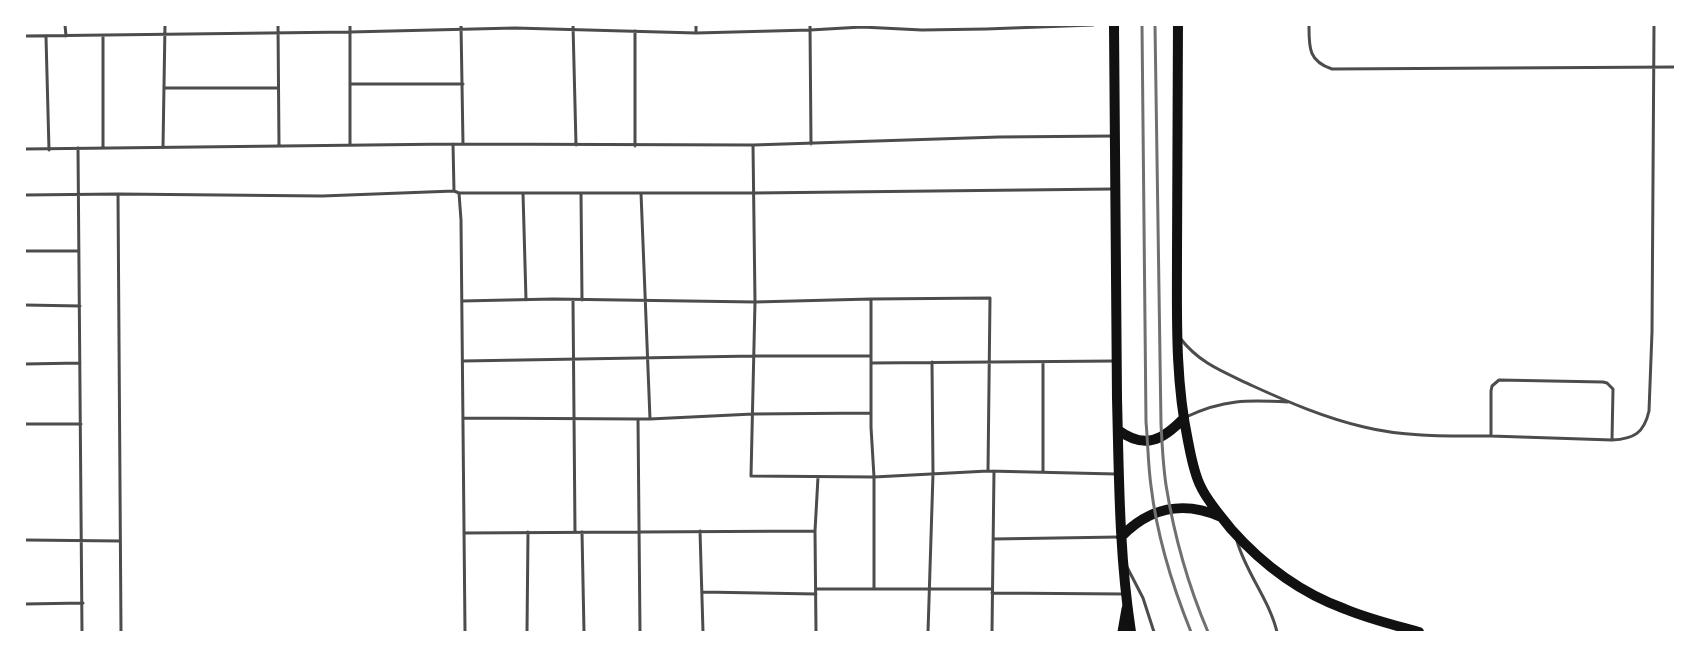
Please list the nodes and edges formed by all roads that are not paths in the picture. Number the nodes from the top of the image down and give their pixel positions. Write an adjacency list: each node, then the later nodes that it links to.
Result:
1 (65, 25): 26 (lane)
2 (164, 25): 24 (lane)
3 (278, 25): 22 (lane)
4 (350, 25): 21 (lane)
5 (461, 25): 17 (lane)
6 (696, 25): 23 (lane)
7 (810, 25): 18 (lane)
8 (922, 25): 19 (lane)
9 (986, 25): 16 (lane)
10 (1093, 25): 16 (lane)
11 (1114, 25): 35 (main road)
12 (1178, 25): 70 (main road)
13 (1309, 25): 29 (lane)
14 (1654, 25): 29 (lane)
15 (573, 27): 17 (lane); 20 (lane); 42 (lane)
16 (986, 29): 19 (lane)
17 (461, 30): 21 (lane); 32 (lane)
18 (810, 30): 19 (lane); 23 (lane); 38 (lane)
19 (922, 30)
20 (634, 31): 23 (lane); 43 (lane)
21 (350, 32): 22 (lane); 31 (lane)
22 (278, 33): 24 (lane); 34 (lane)
23 (696, 33)
24 (164, 34): 27 (lane); 33 (lane)
25 (25, 36): 28 (lane)
26 (66, 36): 27 (lane); 28 (lane)
27 (103, 36): 46 (lane)
28 (46, 37): 48 (lane)
29 (1655, 67): 30 (lane); 95 (lane)
30 (1675, 67)
31 (350, 84): 32 (lane); 41 (lane)
32 (462, 84): 37 (lane)
33 (164, 88): 34 (lane); 44 (lane)
34 (278, 88): 40 (lane)
35 (1115, 136): 38 (lane); 49 (main road)
36 (453, 144): 37 (lane); 41 (lane); 50 (lane)
37 (463, 144): 42 (lane)
38 (812, 144): 39 (lane)
39 (753, 145): 43 (lane); 56 (lane)
40 (279, 146): 41 (lane); 44 (lane)
41 (350, 146)
42 (576, 146): 43 (lane)
43 (635, 146)
44 (163, 147): 46 (lane)
45 (78, 148): 46 (lane); 48 (lane); 52 (lane)
46 (103, 148)
47 (25, 149): 48 (lane)
48 (49, 150)
49 (1115, 189): 56 (lane); 76 (main road)
50 (454, 191): 53 (lane); 57 (lane)
51 (642, 192): 55 (lane); 56 (lane); 66 (lane)
52 (79, 193): 57 (lane); 58 (lane); 60 (lane)
53 (459, 193): 54 (lane); 65 (lane)
54 (523, 193): 55 (lane); 62 (lane)
55 (581, 193): 64 (lane)
56 (754, 193): 67 (lane)
57 (118, 194): 116 (lane)
58 (25, 195)
59 (25, 251): 60 (lane)
60 (79, 251): 69 (lane)
61 (871, 299): 67 (lane); 72 (lane); 78 (lane)
62 (526, 300): 63 (lane); 65 (lane)
63 (573, 300): 64 (lane); 74 (lane)
64 (582, 300): 66 (lane)
65 (462, 301): 75 (lane)
66 (646, 301): 67 (lane); 73 (lane)
67 (755, 302): 71 (lane)
68 (25, 305): 69 (lane)
69 (80, 306): 80 (lane)
70 (1176, 332): 83 (lane); 88 (main road)
71 (754, 356): 72 (lane); 73 (lane); 85 (lane)
72 (871, 356): 81 (lane)
73 (648, 358): 74 (lane); 90 (lane)
74 (574, 359): 75 (lane); 87 (lane)
75 (463, 361): 86 (lane)
76 (1117, 361): 79 (lane); 93 (main road)
77 (932, 362): 78 (lane); 81 (lane); 99 (lane)
78 (989, 362): 79 (lane); 96 (lane)
79 (1043, 362): 98 (lane)
80 (80, 363): 82 (lane); 92 (lane)
81 (871, 363): 84 (lane)
82 (25, 364)
83 (1290, 403): 88 (lane); 94 (lane)
84 (871, 413): 85 (lane); 102 (lane)
85 (753, 414): 90 (lane); 101 (lane)
86 (463, 418): 87 (lane); 110 (lane)
87 (575, 418): 89 (lane); 108 (lane)
88 (1184, 418): 93 (main road); 103 (main road)
89 (638, 419): 90 (lane); 104 (lane)
90 (650, 419)
91 (25, 424): 92 (lane)
92 (81, 424): 115 (lane)
93 (1118, 430): 100 (main road)
94 (1491, 436): 95 (lane); 95 (lane)
95 (1612, 440)
96 (988, 471): 97 (lane); 99 (lane)
97 (994, 471): 98 (lane); 113 (lane)
98 (1043, 472): 100 (lane)
99 (932, 474): 102 (lane); 120 (lane)
100 (1119, 474): 112 (main road)
101 (818, 477): 102 (lane); 106 (lane)
102 (874, 477): 119 (lane)
103 (1221, 516): 111 (main road); 112 (main road)
104 (639, 531): 105 (lane); 109 (lane); 134 (lane)
105 (700, 531): 106 (lane); 122 (lane)
106 (815, 531): 118 (lane)
107 (528, 532): 108 (lane); 110 (lane); 132 (lane)
108 (575, 532): 109 (lane)
109 (582, 532): 133 (lane)
110 (464, 533): 131 (lane)
111 (1235, 533): 142 (lane); 143 (main road)
112 (1120, 537): 113 (lane); 117 (main road)
113 (992, 539): 121 (lane)
114 (25, 540): 115 (lane)
115 (80, 540): 116 (lane); 126 (lane)
116 (119, 541): 130 (lane)
117 (1122, 561): 125 (main road); 141 (lane)
118 (816, 589): 119 (lane); 124 (lane)
119 (874, 589): 120 (lane)
120 (930, 589): 121 (lane); 137 (lane)
121 (992, 589): 123 (lane)
122 (702, 592): 124 (lane); 135 (lane)
123 (992, 593): 125 (lane); 138 (lane)
124 (816, 594): 136 (lane)
125 (1126, 594): 128 (main road)
126 (83, 603): 127 (lane); 129 (lane)
127 (25, 604)
128 (1127, 609): 139 (highway); 140 (main road)
129 (82, 632)
130 (121, 632)
131 (465, 632)
132 (527, 632)
133 (584, 632)
134 (640, 632)
135 (703, 632)
136 (816, 632)
137 (928, 632)
138 (992, 632)
139 (1123, 632)
140 (1131, 632)
141 (1154, 632)
142 (1277, 632)
143 (1419, 632)

